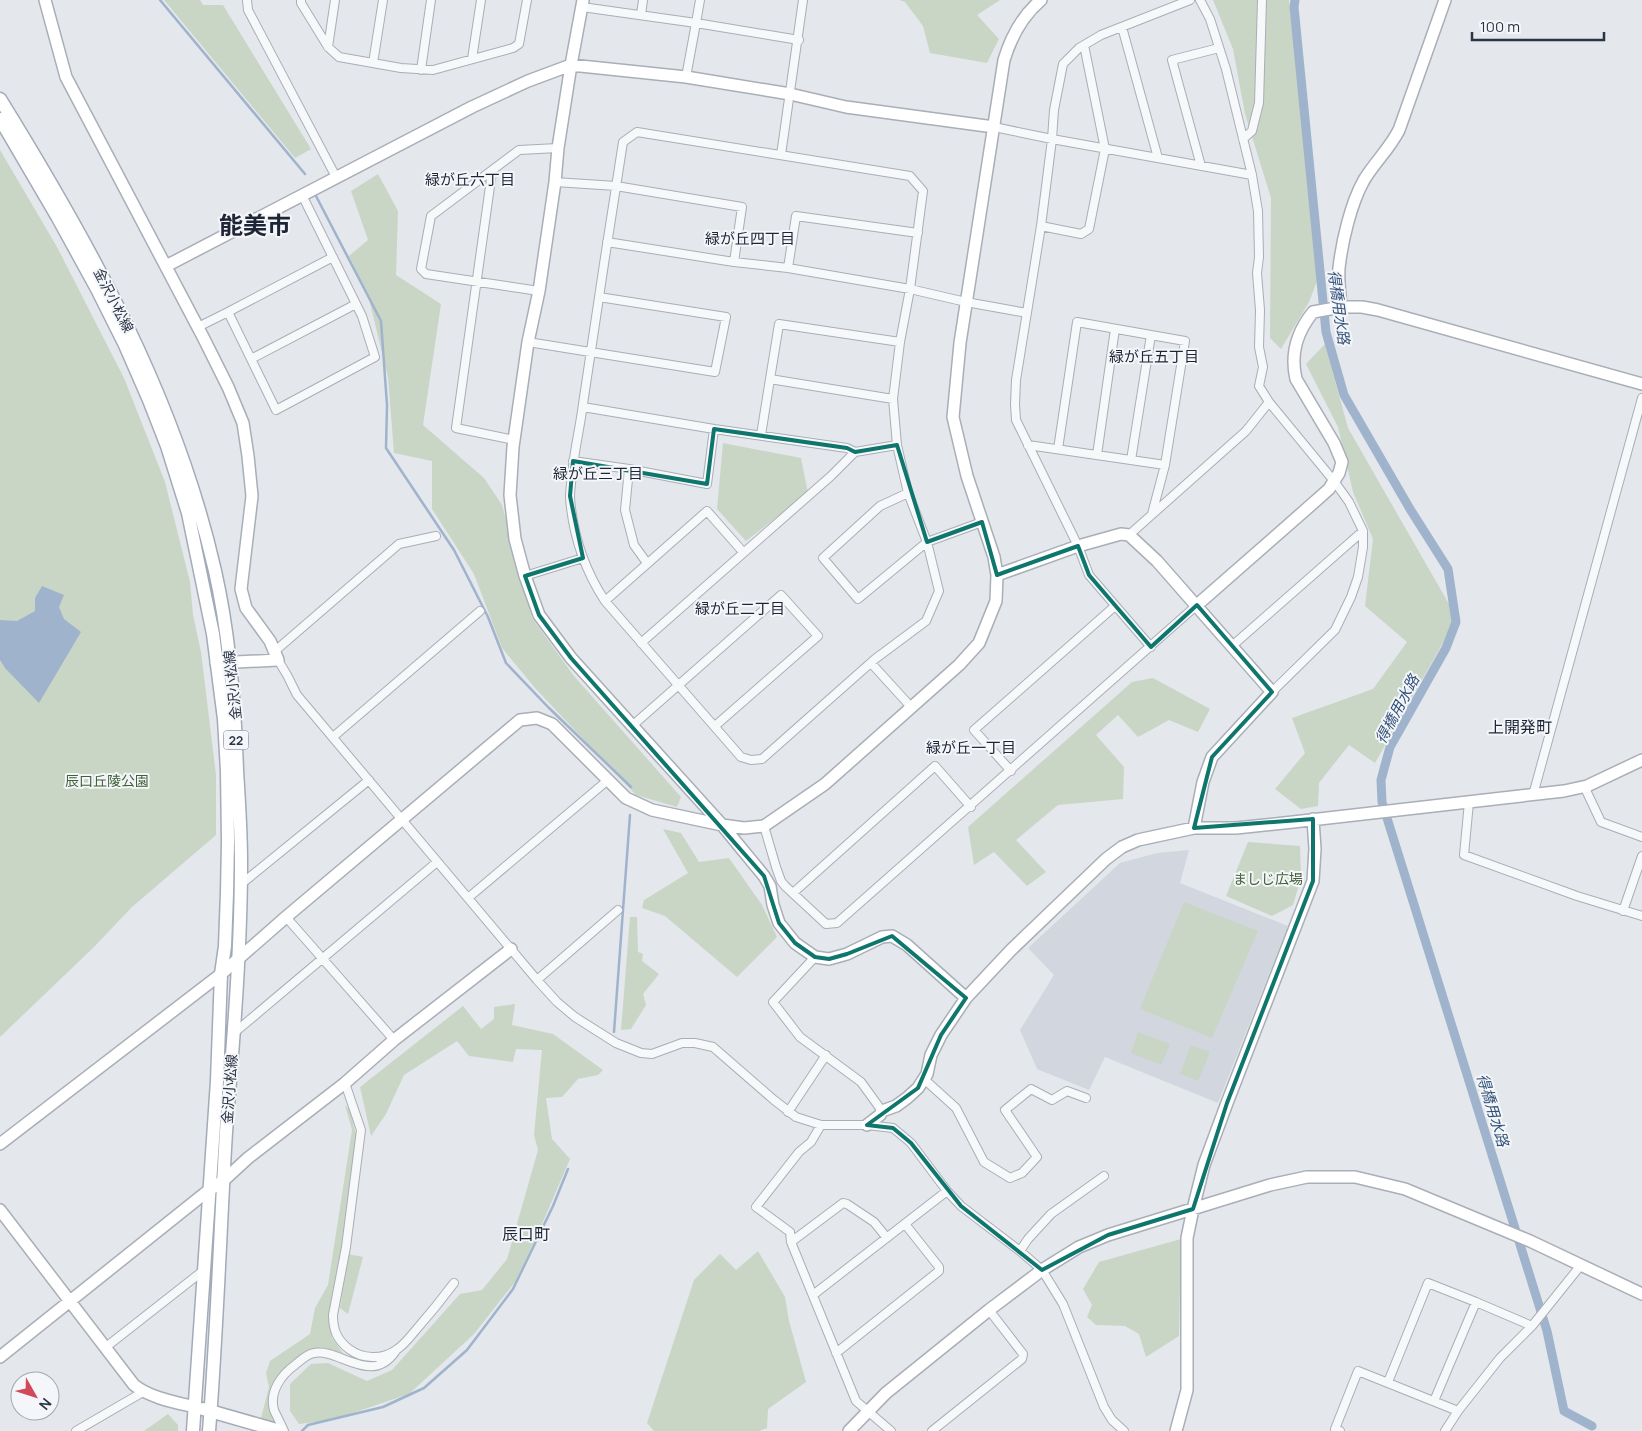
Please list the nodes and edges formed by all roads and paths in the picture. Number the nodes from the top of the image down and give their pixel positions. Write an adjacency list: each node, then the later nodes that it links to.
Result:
1 (45, 0): 52 (street)
2 (247, 0): 43 (street)
3 (301, 0): 23 (street)
4 (335, 0): 23 (street)
5 (383, 0): 26 (street)
6 (431, 0): 28 (street)
7 (481, 0): 25 (street)
8 (527, 0): 25 (street)
9 (643, 0): 18 (street)
10 (700, 0): 19 (street)
11 (803, 0): 21 (street)
12 (1041, 0): 33 (street)
13 (1190, 0): 20 (street)
14 (1200, 0): 24 (street)
15 (1262, 0): 35 (street)
16 (1445, 0): 60 (street)
17 (582, 4): 18 (street); 27 (street)
18 (641, 15): 19 (street)
19 (696, 23): 21 (street); 29 (street)
20 (1122, 27): 22 (street); 39 (street)
21 (798, 40): 30 (street)
22 (1084, 44): 34 (street); 37 (street)
23 (328, 47): 26 (street)
24 (1219, 48): 35 (street); 40 (street)
25 (472, 59): 28 (street)
26 (373, 63): 28 (street)
27 (571, 65): 29 (street); 36 (street); 43 (street)
28 (421, 70)
29 (686, 77): 30 (street)
30 (790, 94): 33 (street); 38 (street)
31 (0, 99): 110 (main road, 金沢小松線 / 22)
32 (0, 119): 111 (main road, 金沢小松線 / 22)
33 (994, 127): 34 (street); 58 (street)
34 (1052, 139): 37 (street); 47 (street)
35 (1243, 139): 42 (street)
36 (558, 148): 41 (street); 44 (street)
37 (1105, 149): 39 (street); 47 (street)
38 (781, 155): 45 (street); 48 (street)
39 (1158, 158): 40 (street)
40 (1201, 166): 42 (street)
41 (492, 172): 54 (street); 54 (street)
42 (1252, 175): 74 (street)
43 (336, 177): 46 (street)
44 (555, 182): 45 (street); 56 (street)
45 (616, 186): 49 (street); 51 (street)
46 (302, 195): 50 (street); 52 (street)
47 (1041, 226): 62 (street)
48 (918, 233): 53 (street); 55 (street)
49 (607, 242): 51 (street); 57 (street)
50 (333, 257): 59 (street); 61 (street)
51 (734, 262): 53 (street)
52 (166, 266): 63 (street)
53 (788, 268): 55 (street)
54 (477, 282): 56 (street); 78 (street)
55 (910, 288): 58 (street); 67 (street)
56 (539, 291): 66 (street)
57 (599, 297): 68 (street); 68 (street)
58 (966, 302): 62 (street); 91 (street)
59 (356, 304): 69 (street); 69 (street)
60 (1335, 308): 71 (street); 88 (street)
61 (228, 312): 63 (street); 69 (street)
62 (1027, 313): 80 (street)
63 (198, 327): 109 (street)
64 (1115, 329): 65 (street); 81 (street); 83 (street)
65 (1151, 335): 84 (street); 86 (street)
66 (528, 342): 68 (street); 78 (street)
67 (900, 342): 70 (street); 73 (street)
68 (590, 352): 75 (street)
69 (251, 359)
70 (770, 379): 73 (street); 77 (street)
71 (1642, 384)
72 (1642, 398): 124 (street)
73 (893, 399): 79 (street)
74 (1270, 402): 88 (street); 90 (street)
75 (583, 407): 76 (street); 85 (street)
76 (714, 429): 77 (street); 87 (street)
77 (761, 435): 82 (street)
78 (514, 440): 101 (street)
79 (896, 445): 82 (street); 89 (street)
80 (1028, 445): 81 (street); 96 (street)
81 (1058, 449): 83 (street)
82 (855, 452): 97 (street)
83 (1097, 455): 84 (street)
84 (1131, 460): 86 (street)
85 (573, 461): 87 (street); 98 (street)
86 (1165, 465): 90 (street)
87 (629, 469): 99 (street)
88 (1334, 481): 92 (street); 104 (street)
89 (908, 493): 95 (street); 95 (street)
90 (1152, 514): 93 (street)
91 (982, 522): 95 (street); 100 (street)
92 (1363, 531): 107 (street); 114 (street)
93 (1128, 535): 96 (street); 104 (street)
94 (436, 536): 109 (street)
95 (927, 542): 112 (street)
96 (1078, 546): 100 (street); 103 (street)
97 (744, 552): 99 (street); 106 (street)
98 (583, 558): 101 (street); 102 (street)
99 (647, 563): 102 (street)
100 (997, 575): 115 (street)
101 (525, 576): 116 (street)
102 (605, 601): 106 (street)
103 (1115, 606): 108 (street); 120 (street)
104 (1196, 606): 107 (street); 108 (street)
105 (480, 611): 118 (street)
106 (641, 643): 113 (street)
107 (1232, 646): 114 (street)
108 (1151, 647): 120 (street)
109 (277, 655): 110 (street); 118 (street)
110 (230, 662): 111 (street); 135 (main road, 金沢小松線 / 22)
111 (216, 663): 146 (main road, 金沢小松線 / 22)
112 (871, 663): 115 (street); 117 (street)
113 (678, 685): 116 (street); 117 (street); 117 (street)
114 (1272, 692): 131 (street)
115 (912, 708): 130 (street)
116 (632, 726): 129 (street)
117 (715, 726)
118 (333, 737): 121 (street)
119 (1642, 760): 123 (street)
120 (1010, 771): 126 (street)
121 (369, 780): 127 (street); 135 (street)
122 (608, 780): 127 (street); 129 (street); 137 (street)
123 (1584, 786): 124 (street); 132 (street)
124 (1533, 795): 125 (street)
125 (1469, 802): 128 (street); 139 (street)
126 (971, 807): 136 (street); 136 (street)
127 (402, 819): 134 (street); 141 (street)
128 (1313, 820): 131 (street); 164 (street)
129 (722, 825): 130 (street); 143 (street)
130 (764, 826): 136 (street)
131 (1194, 828): 148 (street)
132 (1642, 837)
133 (1642, 856): 139 (street)
134 (437, 862): 137 (street); 144 (street)
135 (240, 885): 145 (main road, 金沢小松線 / 22)
136 (794, 893)
137 (468, 898): 142 (street)
138 (618, 910): 147 (street)
139 (1623, 911): 140 (street)
140 (1642, 916)
141 (286, 917): 144 (street); 145 (street)
142 (511, 949): 147 (street); 150 (street)
143 (815, 957): 148 (street); 151 (street)
144 (323, 958): 149 (street); 150 (street)
145 (237, 960): 146 (street); 149 (main road, 金沢小松線 / 22)
146 (221, 974): 159 (street); 162 (main road, 金沢小松線 / 22)
147 (537, 980): 156 (street)
148 (966, 998): 152 (street)
149 (233, 1034): 161 (main road, 金沢小松線 / 22)
150 (394, 1040): 153 (street)
151 (826, 1055): 155 (street); 156 (street)
152 (924, 1078): 154 (street); 155 (street)
153 (345, 1083): 161 (street); 181 (street)
154 (1086, 1098)
155 (882, 1111): 158 (street)
156 (788, 1112): 157 (street)
157 (821, 1125): 158 (street); 168 (street)
158 (867, 1125): 163 (street)
159 (0, 1144)
160 (1104, 1176): 169 (street)
161 (223, 1181): 162 (street); 188 (main road, 金沢小松線 / 22)
162 (209, 1190): 171 (main road, 金沢小松線 / 22); 176 (street)
163 (947, 1191): 166 (street); 169 (street)
164 (1193, 1209): 170 (street); 172 (street); 200 (street)
165 (0, 1210): 176 (street)
166 (905, 1224): 167 (street); 182 (street)
167 (887, 1238): 168 (street); 175 (street)
168 (791, 1242): 175 (street)
169 (1020, 1250): 172 (street)
170 (1581, 1265): 174 (street); 179 (street)
171 (204, 1270): 180 (street); 187 (main road, 金沢小松線 / 22)
172 (1042, 1270): 178 (street); 199 (street)
173 (454, 1282): 181 (street)
174 (1642, 1294)
175 (813, 1295): 182 (street)
176 (70, 1301): 180 (street); 183 (street)
177 (1476, 1302): 179 (street); 184 (street); 186 (street)
178 (989, 1310): 189 (street); 198 (street)
179 (1532, 1326): 190 (street)
180 (106, 1347): 185 (street)
181 (396, 1350): 195 (street)
182 (836, 1353): 189 (street)
183 (0, 1357)
184 (1388, 1382): 186 (street); 201 (street)
185 (143, 1392): 187 (street); 191 (street)
186 (1434, 1401): 190 (street)
187 (195, 1407): 188 (main road); 192 (main road, 金沢小松線 / 22)
188 (210, 1411): 193 (main road, 金沢小松線 / 22); 194 (main road)
189 (867, 1411): 196 (street); 197 (street)
190 (1458, 1411): 202 (street)
191 (76, 1431)
192 (193, 1431)
193 (209, 1431)
194 (280, 1431)
195 (284, 1431)
196 (849, 1431)
197 (891, 1431)
198 (932, 1431)
199 (1124, 1431)
200 (1176, 1431)
201 (1340, 1431)
202 (1445, 1431)

